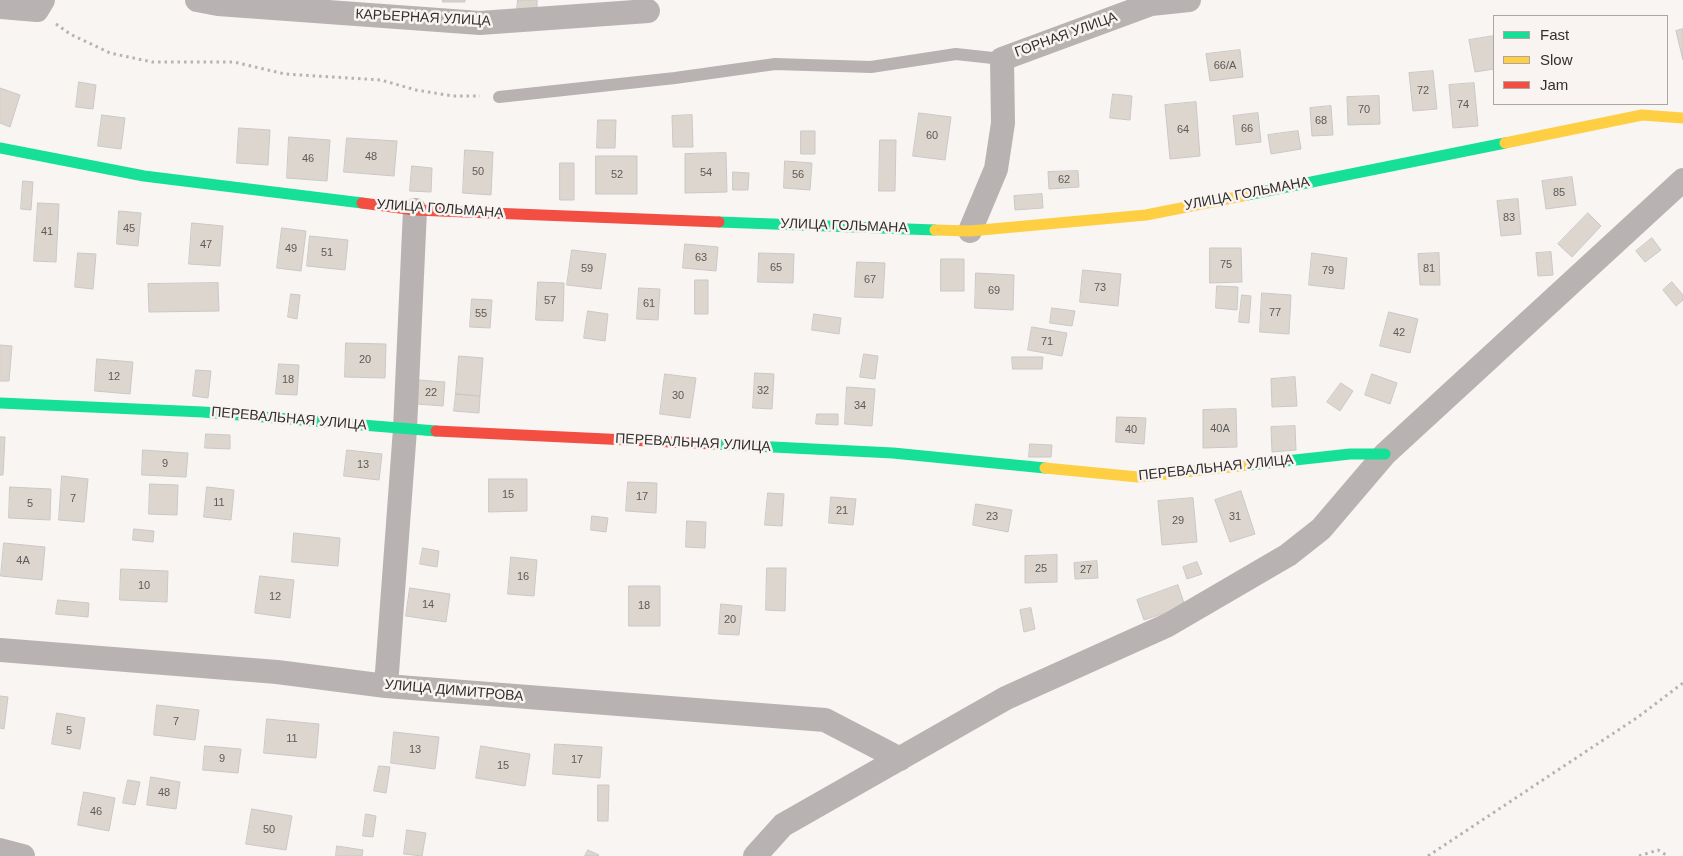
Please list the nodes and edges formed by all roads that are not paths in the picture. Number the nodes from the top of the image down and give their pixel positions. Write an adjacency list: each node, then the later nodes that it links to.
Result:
1 (197, 0): 5 (street, КАРЬЕРНАЯ УЛИЦА)
2 (1189, 0): 6 (street, ГОРНАЯ УЛИЦА)
3 (40, 5): 4 (street)
4 (0, 7)
5 (648, 11)
6 (1002, 59): 7 (lane); 12 (street)
7 (499, 96)
8 (1683, 118): 12 (street, УЛИЦА ГОЛЬМАНА)
9 (0, 148): 11 (street, УЛИЦА ГОЛЬМАНА)
10 (1683, 180): 15 (street)
11 (416, 210): 12 (street, УЛИЦА ГОЛЬМАНА); 14 (street)
12 (970, 231)
13 (0, 403): 14 (street, ПЕРЕВАЛЬНАЯ УЛИЦА)
14 (405, 429): 15 (street, ПЕРЕВАЛЬНАЯ УЛИЦА); 17 (street)
15 (1385, 454): 18 (street)
16 (0, 650): 17 (street, УЛИЦА ДИМИТРОВА)
17 (386, 686): 18 (street, УЛИЦА ДИМИТРОВА)
18 (900, 759): 21 (street)
19 (0, 850): 20 (street)
20 (23, 856)
21 (755, 856)

